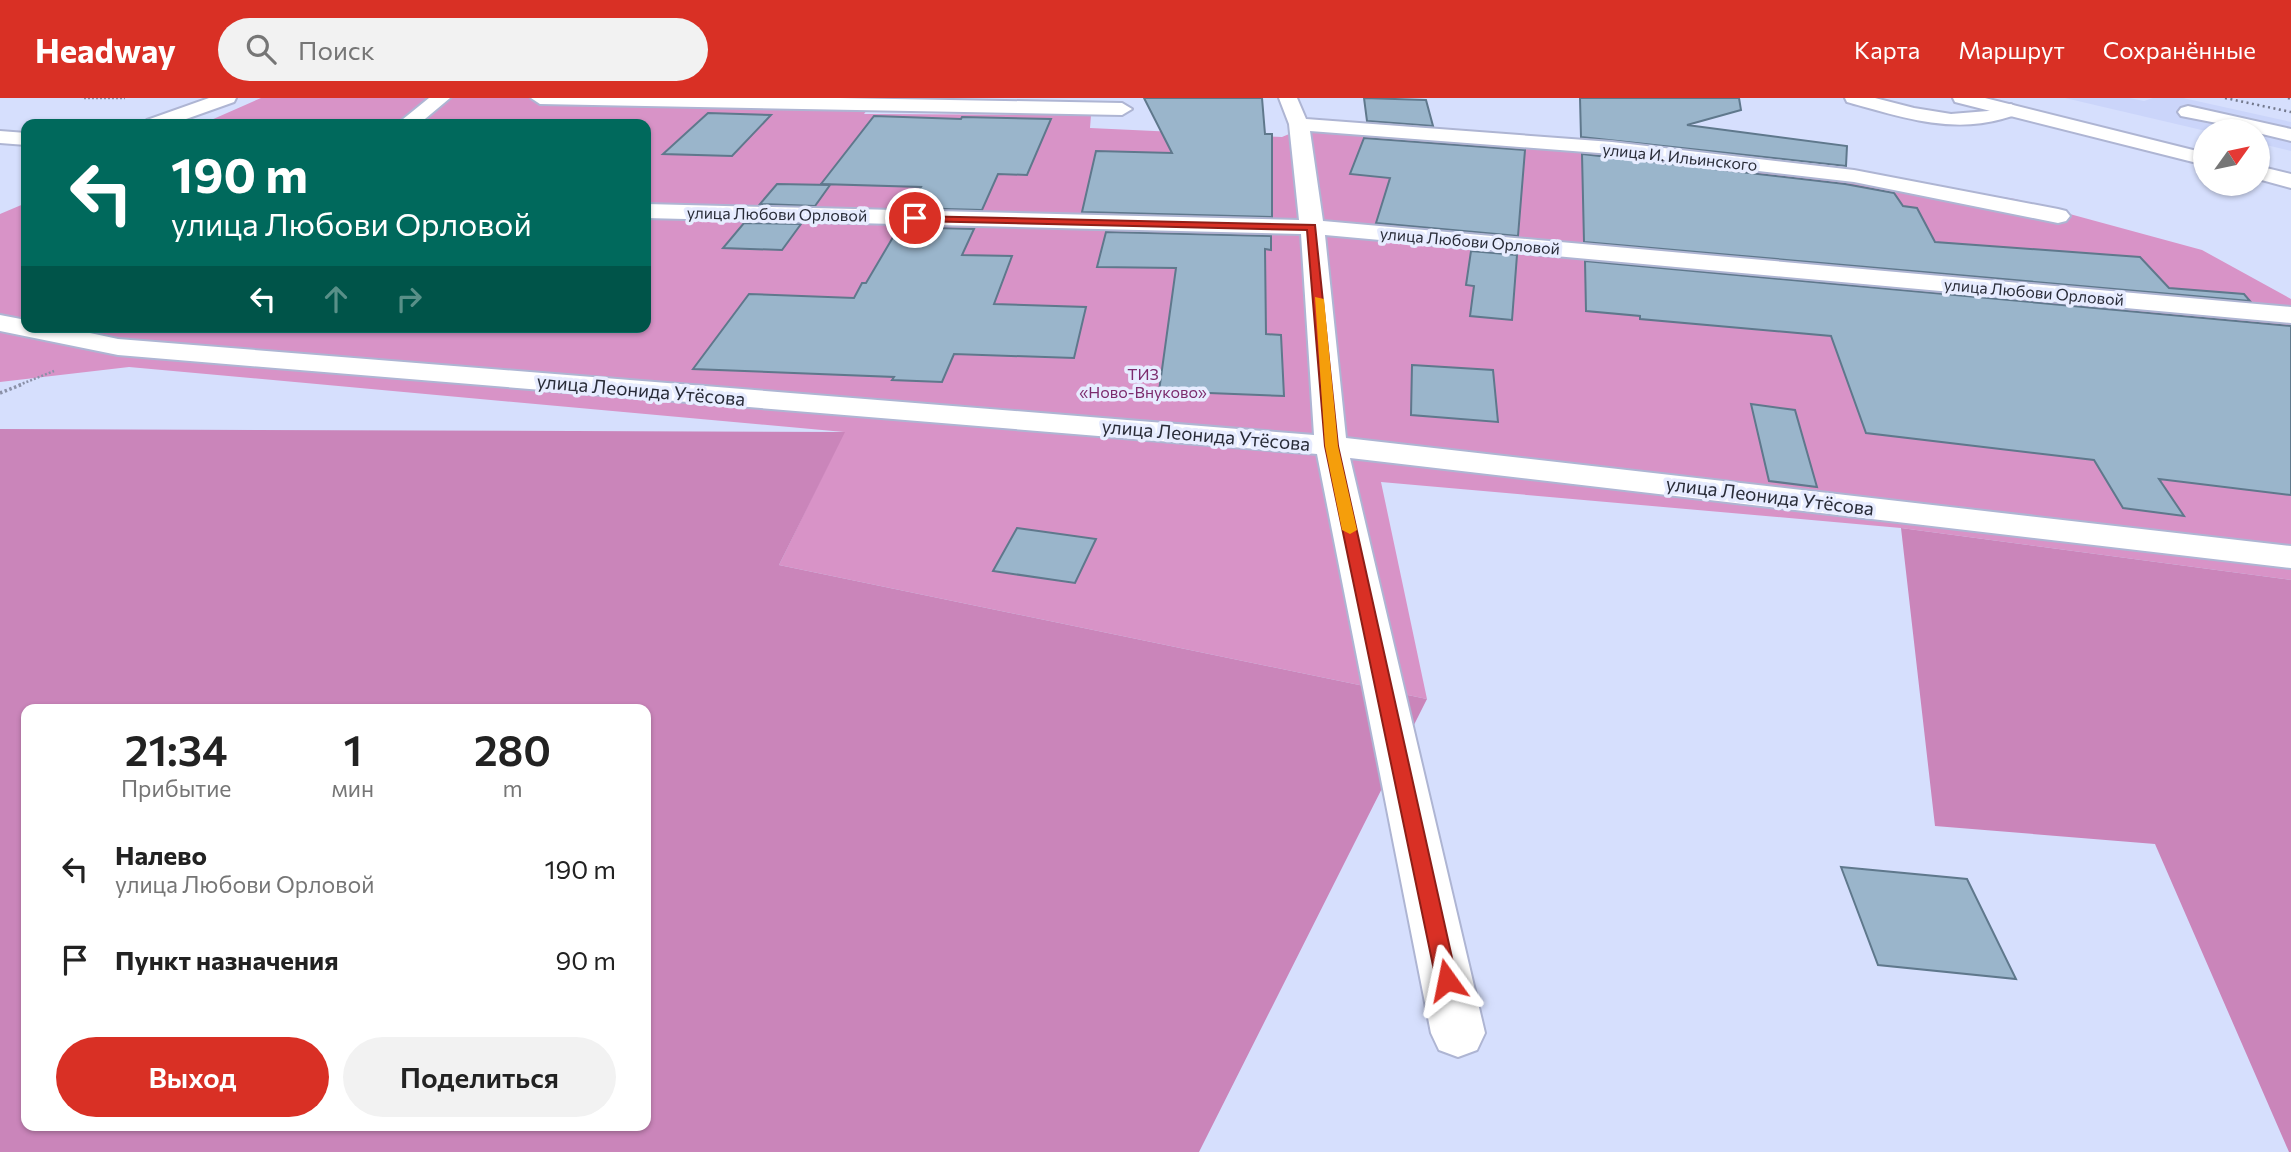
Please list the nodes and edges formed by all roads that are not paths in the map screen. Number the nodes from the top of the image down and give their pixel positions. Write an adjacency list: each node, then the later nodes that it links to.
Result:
1 (227, 98): 10 (street)
2 (441, 98): 11 (street)
3 (540, 98): 6 (street)
4 (1854, 98): 7 (street)
5 (1962, 98): 7 (street)
6 (1122, 109)
7 (2011, 110): 15 (street)
8 (1294, 111): 19 (street, улица И. Ильинского); 20 (street)
9 (2188, 112): 12 (street)
10 (168, 119)
11 (414, 119)
12 (2291, 135)
13 (0, 137): 14 (street)
14 (21, 139)
15 (2193, 156)
16 (2270, 175): 17 (street)
17 (2291, 181)
18 (651, 211): 20 (street, улица Любови Орловой)
19 (2058, 216)
20 (1312, 227): 21 (street, улица Любови Орловой); 27 (street)
21 (2291, 314)
22 (0, 323): 23 (street, улица Леонида Утёсова)
23 (21, 327)
24 (49, 333): 26 (street, улица Леонида Утёсова)
25 (138, 333): 26 (street)
26 (118, 347): 27 (street, улица Леонида Утёсова)
27 (1331, 446): 28 (street, улица Леонида Утёсова); 29 (street)
28 (2291, 557)
29 (1458, 1033)

